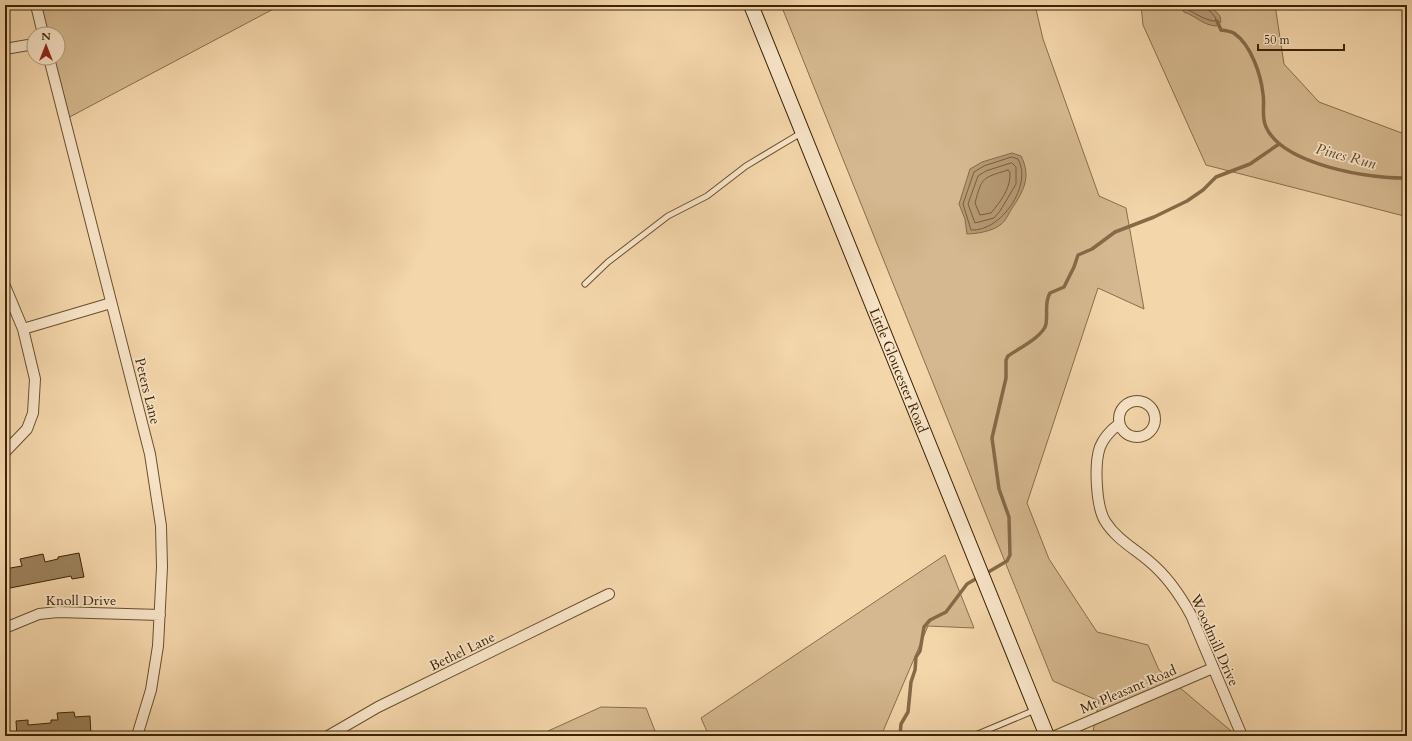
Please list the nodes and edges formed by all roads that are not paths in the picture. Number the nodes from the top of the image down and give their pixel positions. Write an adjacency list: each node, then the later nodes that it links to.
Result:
1 (36, 5): 3 (street)
2 (751, 5): 7 (street, Little Gloucester Road)
3 (41, 26)
4 (26, 45): 5 (street)
5 (5, 49)
6 (51, 66): 10 (street, Peters Lane)
7 (802, 132): 8 (lane); 18 (street, Little Gloucester Road)
8 (585, 284)
9 (5, 286): 11 (street)
10 (111, 303): 11 (street); 15 (street, Peters Lane)
11 (23, 329): 13 (street)
12 (1120, 424): 17 (street, Woodmill Drive)
13 (5, 452)
14 (609, 594): 20 (street, Bethel Lane)
15 (160, 615): 16 (street, Knoll Drive); 19 (street, Peters Lane)
16 (5, 628)
17 (1213, 668): 23 (street, Mt Pleasant Road); 24 (street, Woodmill Drive)
18 (1036, 710): 21 (lane); 22 (street, Little Gloucester Road)
19 (137, 736)
20 (328, 736)
21 (973, 736)
22 (1047, 736)
23 (1055, 736)
24 (1242, 736)

